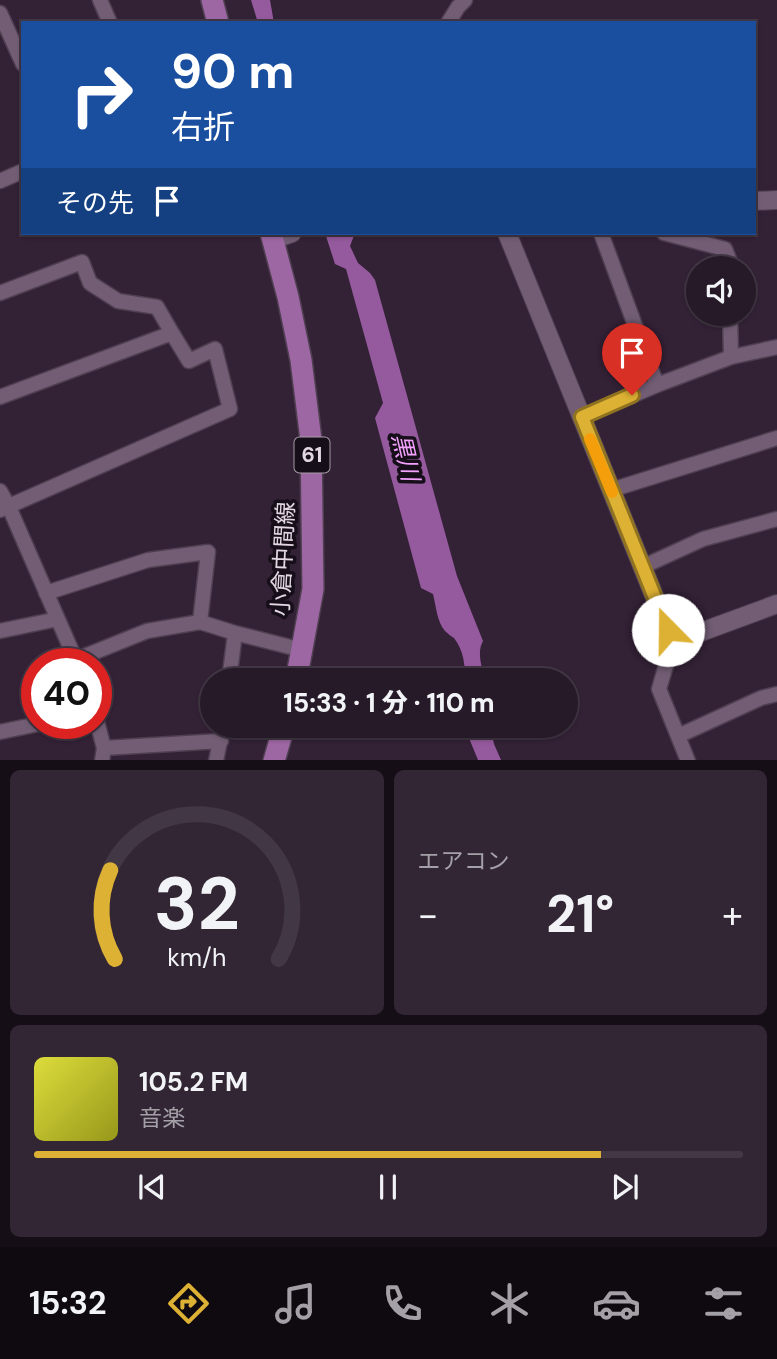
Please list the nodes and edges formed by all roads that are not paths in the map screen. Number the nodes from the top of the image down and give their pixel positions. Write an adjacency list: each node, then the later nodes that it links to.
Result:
1 (100, 0): 5 (street)
2 (212, 0): 6 (main road)
3 (465, 0): 7 (street)
4 (0, 13): 8 (street)
5 (109, 21)
6 (217, 21)
7 (449, 21)
8 (21, 60)
9 (21, 172): 10 (street)
10 (0, 181)
11 (777, 200): 12 (street)
12 (756, 201)
13 (278, 235): 41 (main road, 小倉中間線 / 61)
14 (509, 235): 25 (street)
15 (602, 235): 23 (street)
16 (672, 235): 17 (street)
17 (728, 256)
18 (0, 293): 20 (street)
19 (730, 326): 22 (street)
20 (172, 333): 24 (street); 29 (street)
21 (777, 347): 22 (street)
22 (731, 358): 23 (street)
23 (657, 385): 25 (street)
24 (0, 397)
25 (582, 417): 27 (street)
26 (777, 438): 27 (street)
27 (611, 490): 31 (street)
28 (0, 491): 29 (street)
29 (4, 509): 32 (street)
30 (777, 519): 31 (street)
31 (642, 567): 38 (street)
32 (46, 593): 34 (street); 35 (street)
33 (777, 604): 38 (street)
34 (58, 619): 36 (street); 39 (street)
35 (200, 622): 37 (street); 40 (street)
36 (0, 631)
37 (235, 633): 41 (street); 42 (street)
38 (674, 638): 47 (street)
39 (70, 648)
40 (107, 648)
41 (302, 650): 43 (main road, 小倉中間線 / 61)
42 (231, 668)
43 (299, 668)
44 (777, 694): 47 (street)
45 (21, 728): 46 (street)
46 (0, 732)
47 (678, 736): 54 (street)
48 (200, 738): 51 (street)
49 (221, 738): 52 (street)
50 (281, 738): 53 (main road)
51 (103, 754)
52 (216, 760)
53 (274, 760)
54 (688, 760)

